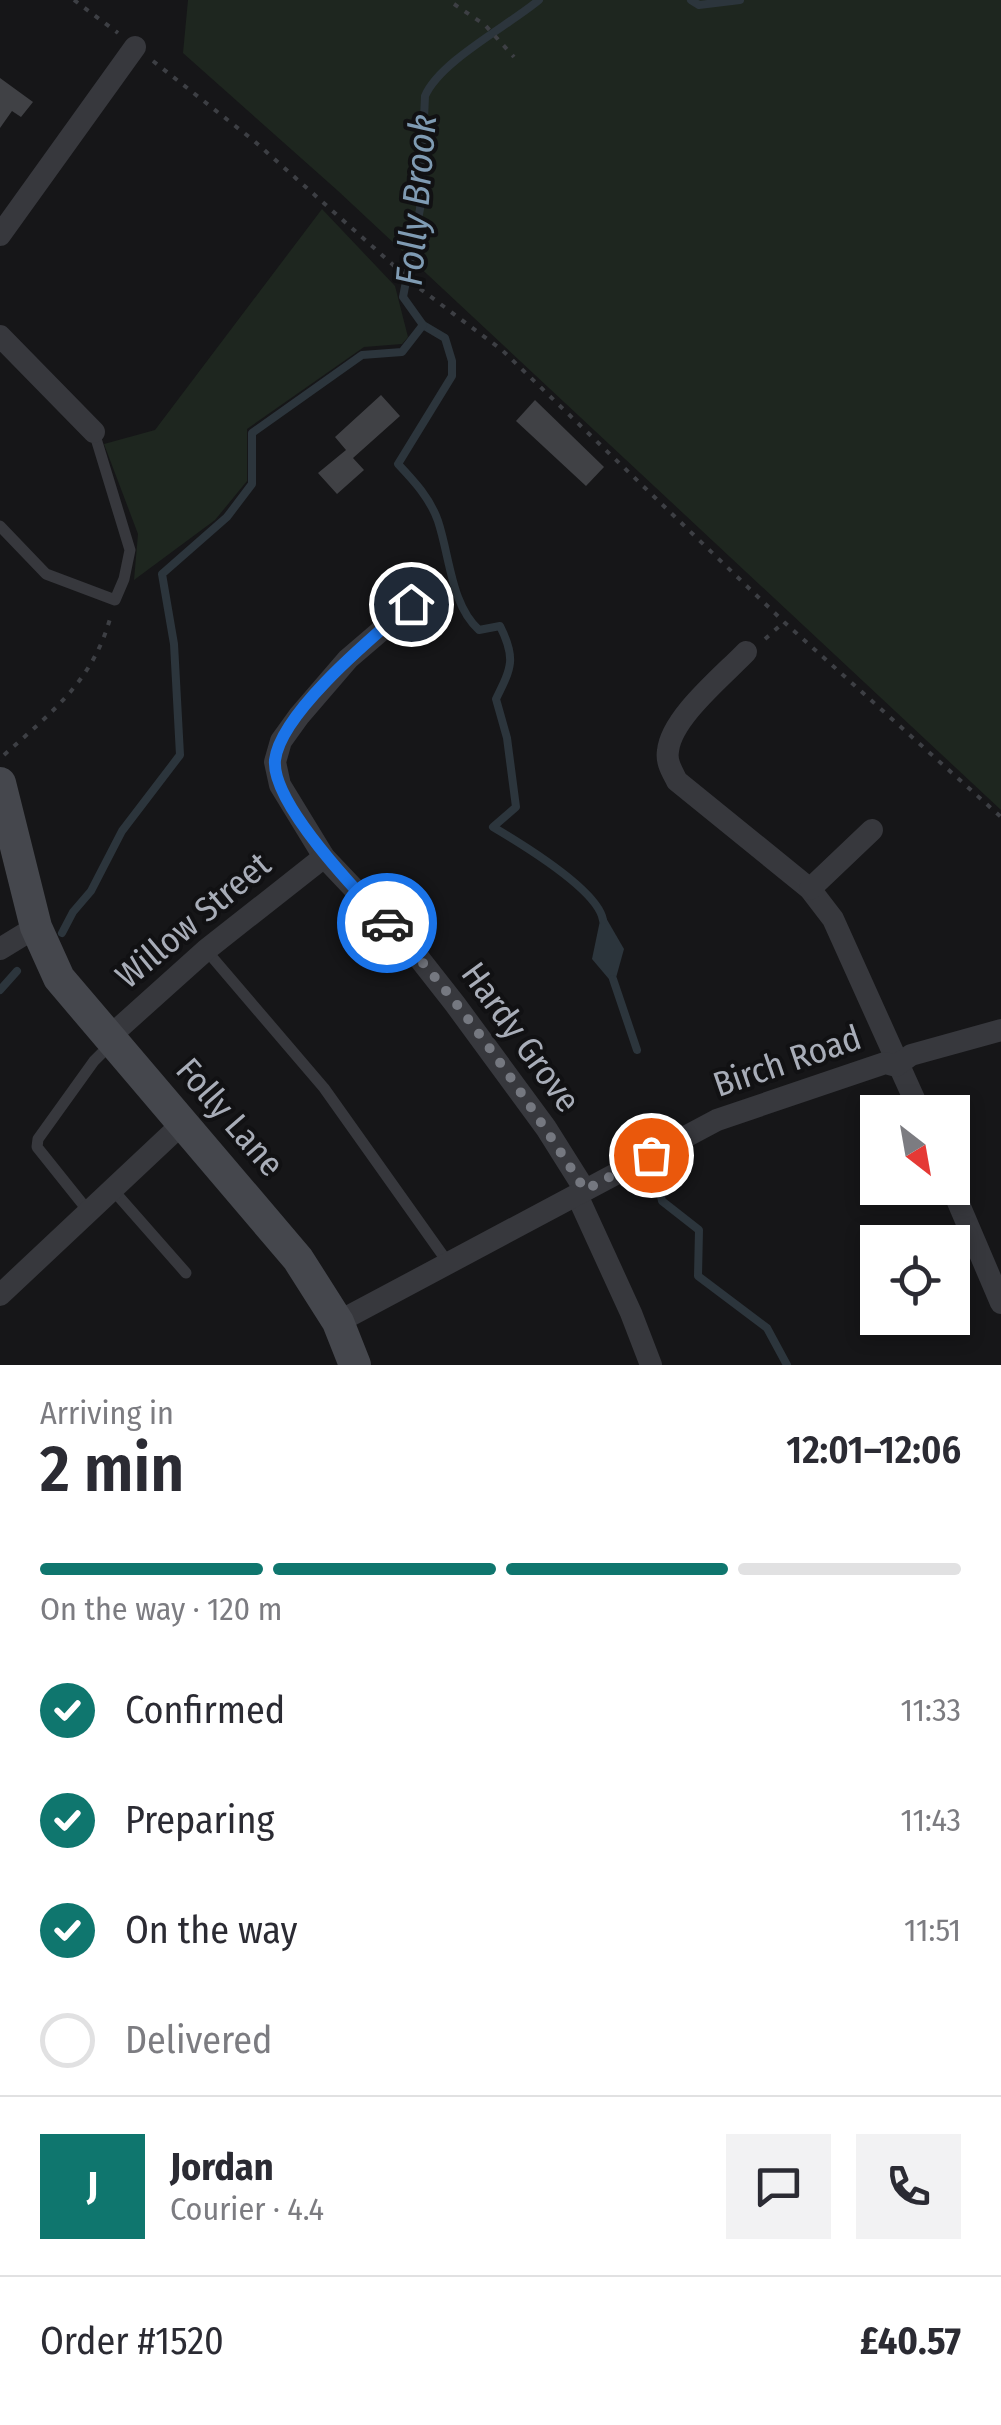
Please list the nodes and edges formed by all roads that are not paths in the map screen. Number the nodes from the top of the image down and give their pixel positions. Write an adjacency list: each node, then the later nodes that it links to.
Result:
1 (136, 47): 2 (street)
2 (0, 235)
3 (0, 336): 4 (street)
4 (94, 432): 5 (lane)
5 (0, 526)
6 (411, 604): 10 (street, Hardy Grove)
7 (746, 652): 11 (street)
8 (0, 783): 12 (main road, Folly Lane)
9 (872, 830): 11 (street)
10 (324, 857): 14 (street, Willow Street); 21 (street, Hardy Grove)
11 (810, 889): 17 (street)
12 (36, 926): 13 (street); 16 (main road, Folly Lane)
13 (0, 949)
14 (206, 950): 16 (street, Willow Street); 25 (lane)
15 (1001, 1030): 17 (street, Birch Road)
16 (110, 1041): 19 (main road, Folly Lane); 23 (lane)
17 (896, 1066): 18 (street); 21 (street, Birch Road)
18 (913, 1095)
19 (183, 1123): 20 (street); 29 (main road, Folly Lane)
20 (112, 1190): 23 (street); 26 (lane)
21 (581, 1193): 25 (street, Birch Road); 31 (street, Hardy Grove)
22 (962, 1205): 24 (street)
23 (89, 1212): 27 (street)
24 (992, 1257): 28 (street)
25 (449, 1264): 29 (street, Birch Road)
26 (186, 1273)
27 (0, 1296)
28 (1001, 1303)
29 (338, 1322): 30 (main road, Folly Lane)
30 (356, 1365)
31 (650, 1365)

